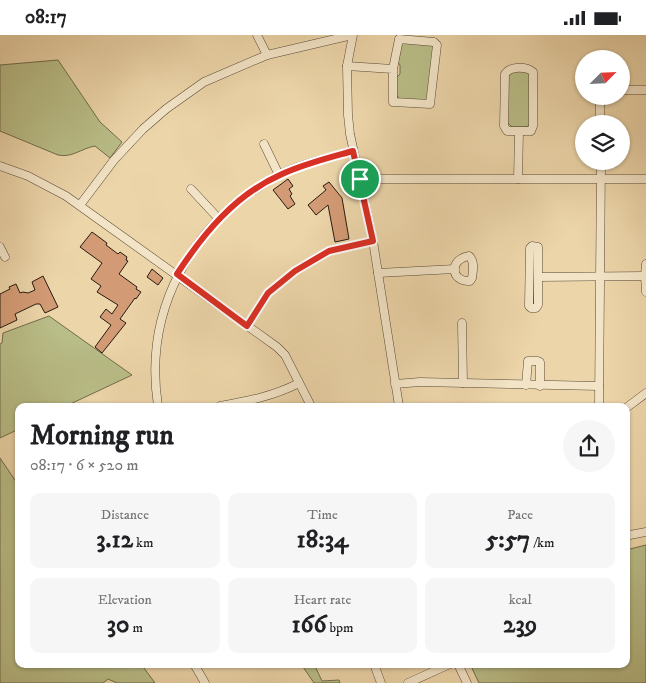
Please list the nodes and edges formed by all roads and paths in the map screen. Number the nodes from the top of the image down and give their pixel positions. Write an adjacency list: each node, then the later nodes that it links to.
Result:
1 (257, 35): 3 (street)
2 (352, 35): 3 (street); 4 (street)
3 (267, 55): 19 (street)
4 (347, 66): 5 (street); 10 (street)
5 (393, 69): 5 (street)
6 (630, 90): 7 (street)
7 (646, 90)
8 (519, 131): 8 (street); 15 (street)
9 (264, 145): 13 (street)
10 (353, 151): 13 (street); 14 (street)
11 (0, 166): 19 (street)
12 (600, 170): 16 (street)
13 (279, 175): 20 (street)
14 (360, 179): 15 (street); 21 (street)
15 (518, 179): 16 (street)
16 (601, 179): 17 (street); 30 (street)
17 (646, 179)
18 (191, 189): 20 (street)
19 (80, 205): 27 (street)
20 (218, 219): 27 (street)
21 (373, 241): 26 (street); 33 (street)
22 (0, 247): 23 (street)
23 (5, 257)
24 (646, 264): 28 (street)
25 (455, 269): 26 (street)
26 (378, 273): 36 (street)
27 (177, 274): 33 (street); 41 (street)
28 (645, 276): 30 (street); 31 (street)
29 (538, 277): 29 (street); 30 (street)
30 (600, 277): 39 (street)
31 (646, 292)
32 (462, 323): 35 (street)
33 (247, 326): 34 (street)
34 (299, 383): 42 (street); 43 (street)
35 (463, 383): 36 (street); 37 (street)
36 (396, 384): 44 (street)
37 (526, 385): 38 (street); 38 (street)
38 (540, 386): 39 (street)
39 (599, 386): 45 (street)
40 (646, 393): 46 (street)
41 (158, 403)
42 (236, 403)
43 (309, 403)
44 (399, 403)
45 (599, 403)
46 (630, 405)
47 (646, 531): 48 (street)
48 (630, 535)
49 (196, 668): 53 (street)
50 (375, 668): 54 (street)
51 (441, 668): 55 (street)
52 (460, 668): 56 (street)
53 (205, 683)
54 (381, 683)
55 (408, 683)
56 (467, 683)

